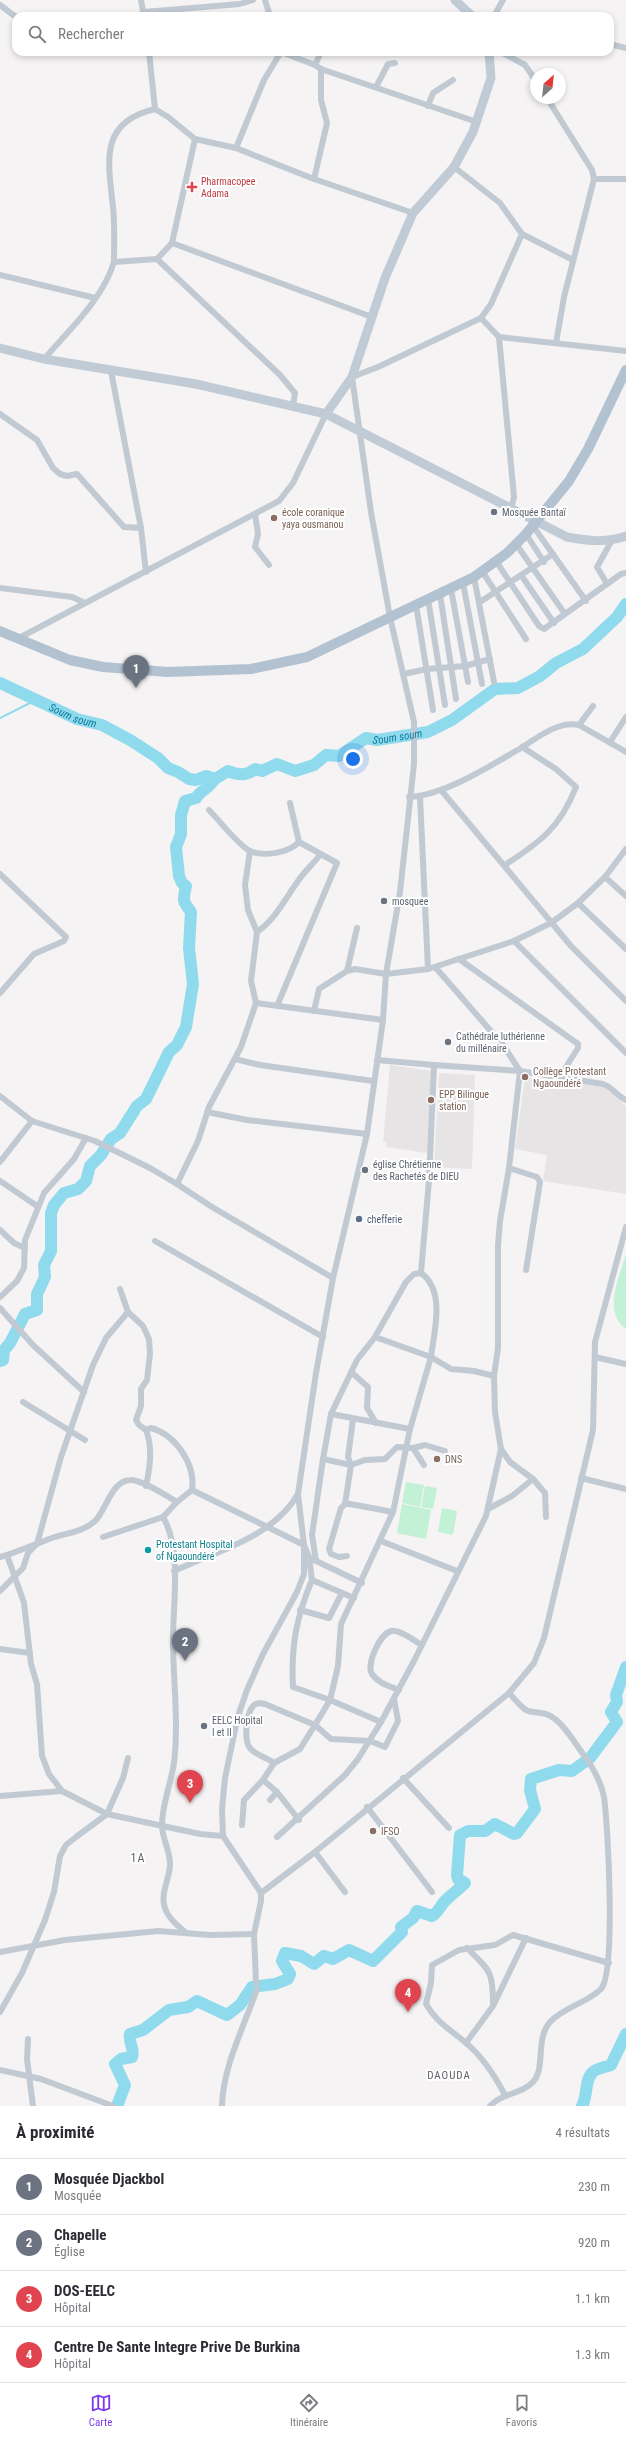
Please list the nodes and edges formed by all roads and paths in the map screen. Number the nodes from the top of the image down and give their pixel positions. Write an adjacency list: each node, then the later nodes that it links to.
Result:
1 (141, 0): 8 (street)
2 (253, 0): 9 (street)
3 (265, 0): 10 (street)
4 (455, 0): 6 (main road)
5 (503, 0): 12 (street)
6 (464, 3): 11 (main road)
7 (0, 5): 13 (street)
8 (144, 12)
9 (163, 12)
10 (269, 12)
11 (470, 12)
12 (496, 12)
13 (12, 14)
14 (614, 45): 15 (street)
15 (626, 48)
16 (148, 56): 29 (street)
17 (279, 56): 32 (street)
18 (291, 56): 23 (street)
19 (320, 56): 23 (street)
20 (489, 56): 30 (main road)
21 (509, 56): 24 (street)
22 (395, 63): 26 (street)
23 (318, 67): 26 (street); 34 (street)
24 (530, 71)
25 (453, 80): 28 (street)
26 (376, 87): 28 (street)
27 (551, 104): 35 (street)
28 (428, 106): 30 (street)
29 (155, 109): 31 (street); 42 (street)
30 (477, 122): 33 (main road)
31 (195, 139): 32 (street); 39 (street)
32 (236, 148): 34 (street)
33 (454, 166): 37 (main road); 38 (street)
34 (314, 179): 37 (street)
35 (594, 179): 36 (street); 41 (street)
36 (626, 179)
37 (412, 213): 45 (main road)
38 (522, 234): 41 (street); 46 (street)
39 (172, 243): 40 (street); 45 (street)
40 (157, 259): 42 (street); 55 (street)
41 (573, 260): 48 (street)
42 (114, 262): 44 (street)
43 (0, 275): 44 (street)
44 (95, 298): 51 (street)
45 (372, 317): 54 (main road)
46 (481, 318): 47 (street); 54 (street)
47 (499, 337): 48 (street); 59 (street)
48 (556, 343): 50 (street)
49 (0, 348): 51 (main road)
50 (626, 351)
51 (44, 359): 53 (main road)
52 (626, 370): 61 (main road)
53 (111, 371): 55 (main road); 62 (street)
54 (352, 377): 57 (main road); 58 (street)
55 (293, 406): 57 (main road)
56 (0, 414): 62 (street)
57 (326, 414): 58 (main road); 60 (street)
58 (360, 430): 59 (main road); 90 (street)
59 (511, 509): 61 (main road)
60 (255, 514): 70 (street); 73 (street)
61 (534, 524): 63 (main road); 65 (main road); 67 (street)
62 (141, 528): 73 (street)
63 (526, 534): 66 (main road); 69 (street)
64 (626, 536): 65 (main road)
65 (612, 540): 79 (street)
66 (516, 544): 68 (main road); 71 (street)
67 (553, 554): 69 (street); 85 (street)
68 (496, 561): 72 (main road); 78 (street)
69 (544, 562): 71 (street)
70 (269, 565)
71 (533, 569): 75 (street); 89 (street)
72 (482, 571): 76 (main road); 82 (street)
73 (146, 572): 87 (street)
74 (626, 573): 79 (street)
75 (521, 575): 78 (street); 91 (street)
76 (474, 577): 77 (main road); 86 (street)
77 (462, 583): 81 (main road); 96 (street)
78 (509, 583): 82 (street); 91 (street)
79 (607, 584): 85 (street)
80 (0, 588): 87 (street)
81 (452, 589): 83 (main road); 98 (street)
82 (495, 592): 86 (street); 94 (street)
83 (440, 594): 84 (main road); 97 (street)
84 (428, 599): 88 (main road); 99 (street)
85 (586, 601): 89 (street)
86 (480, 602): 95 (street)
87 (85, 603): 93 (street)
88 (416, 605): 90 (main road); 100 (street)
89 (565, 614): 91 (street)
90 (390, 617): 93 (main road); 101 (street)
91 (554, 623)
92 (0, 631): 93 (main road)
93 (17, 639)
94 (526, 639)
95 (490, 659): 96 (street); 103 (street)
96 (478, 662): 98 (street); 104 (street)
97 (451, 666): 98 (street); 99 (street); 105 (street)
98 (466, 666): 102 (street)
99 (439, 668): 100 (street); 106 (street)
100 (427, 669): 101 (street); 108 (street)
101 (404, 674): 116 (street)
102 (468, 682)
103 (494, 682)
104 (482, 684)
105 (456, 699)
106 (445, 705)
107 (593, 706): 110 (street)
108 (433, 710)
109 (626, 717): 111 (street)
110 (579, 725): 111 (street); 112 (street)
111 (610, 742): 113 (street)
112 (522, 747): 114 (street); 123 (street)
113 (626, 752)
114 (441, 790): 115 (street); 123 (street)
115 (420, 796): 116 (street); 135 (street)
116 (409, 797): 137 (street)
117 (290, 803): 119 (street)
118 (209, 810): 121 (street)
119 (299, 842): 121 (street); 122 (street)
120 (626, 850): 125 (street)
121 (250, 851): 130 (street)
122 (320, 855): 130 (street); 141 (street)
123 (506, 865): 128 (street)
124 (0, 874): 138 (street)
125 (605, 877): 126 (street); 127 (street)
126 (626, 896)
127 (578, 903): 128 (street); 132 (street)
128 (551, 923): 131 (street); 139 (street)
129 (357, 928): 136 (street)
130 (257, 932): 140 (street)
131 (514, 941): 133 (street); 144 (street)
132 (626, 948)
133 (459, 959): 134 (street); 149 (street)
134 (436, 968): 135 (street); 148 (street)
135 (428, 969): 137 (street)
136 (347, 970): 137 (street); 142 (street)
137 (386, 974): 143 (street)
138 (0, 993)
139 (626, 1001)
140 (256, 1003): 141 (street); 145 (street)
141 (277, 1006): 142 (street)
142 (314, 1011): 143 (street)
143 (383, 1020): 146 (street)
144 (626, 1053)
145 (235, 1059): 150 (street); 153 (street)
146 (377, 1060): 147 (street); 150 (street)
147 (434, 1065): 148 (street); 167 (street)
148 (520, 1071): 149 (street); 158 (street)
149 (560, 1078): 152 (street)
150 (373, 1081): 155 (street)
151 (0, 1096): 154 (street)
152 (626, 1100)
153 (207, 1112): 155 (street); 160 (street)
154 (32, 1121): 156 (street); 157 (street)
155 (367, 1134): 168 (street)
156 (86, 1138): 160 (street); 161 (street)
157 (0, 1162)
158 (509, 1168): 166 (street); 179 (street)
159 (0, 1181): 161 (street)
160 (178, 1184): 168 (street)
161 (37, 1206): 165 (street)
162 (626, 1227): 176 (street)
163 (0, 1230): 165 (street)
164 (155, 1241): 173 (street)
165 (25, 1248): 170 (street)
166 (526, 1270)
167 (421, 1273): 174 (street); 175 (street)
168 (334, 1278): 173 (street)
169 (120, 1289): 172 (street)
170 (0, 1297)
171 (0, 1308): 180 (street)
172 (128, 1312): 180 (street); 186 (street)
173 (323, 1337): 201 (street)
174 (375, 1337): 175 (street); 178 (street)
175 (431, 1357): 179 (street); 185 (street)
176 (595, 1357): 177 (street); 197 (street)
177 (626, 1364)
178 (351, 1372): 182 (street); 184 (street)
179 (494, 1376): 191 (street)
180 (84, 1392): 187 (street)
181 (23, 1402): 187 (street)
182 (331, 1414): 183 (street); 193 (street)
183 (353, 1419): 184 (street); 194 (street)
184 (376, 1423): 185 (street)
185 (410, 1429): 189 (street)
186 (146, 1430): 198 (street); 200 (street)
187 (71, 1431): 188 (street); 211 (street)
188 (85, 1440)
189 (406, 1447): 190 (street); 194 (street); 205 (street)
190 (413, 1448): 192 (street); 195 (street)
191 (501, 1449): 196 (street); 204 (street)
192 (445, 1451)
193 (323, 1459): 194 (street); 217 (street)
194 (351, 1465): 203 (street)
195 (424, 1465)
196 (533, 1478): 204 (street); 206 (street)
197 (581, 1478): 199 (street); 231 (street)
198 (146, 1486): 202 (street); 211 (street)
199 (626, 1489)
200 (192, 1490): 202 (street); 208 (street)
201 (298, 1494): 208 (street); 212 (street)
202 (177, 1502): 207 (street)
203 (345, 1504): 205 (street); 214 (street)
204 (488, 1509): 219 (street)
205 (393, 1512): 210 (street)
206 (546, 1516)
207 (163, 1517): 209 (street); 218 (street)
208 (269, 1527): 212 (street); 218 (street)
209 (103, 1537)
210 (381, 1541): 219 (street); 222 (street)
211 (38, 1544): 213 (street); 220 (street)
212 (304, 1545): 216 (street); 251 (street)
213 (7, 1555): 215 (street); 220 (street)
214 (347, 1556)
215 (0, 1557)
216 (309, 1557): 217 (street); 221 (street)
217 (316, 1560): 222 (street)
218 (174, 1571): 248 (street)
219 (457, 1571): 227 (street)
220 (14, 1578): 223 (street); 229 (street)
221 (312, 1580): 224 (street); 226 (street)
222 (362, 1583): 225 (street)
223 (0, 1591)
224 (342, 1593): 225 (street); 226 (street)
225 (354, 1598): 233 (street)
226 (300, 1610): 233 (street)
227 (422, 1645): 230 (street); 230 (street)
228 (0, 1649): 229 (street)
229 (30, 1653): 241 (street)
230 (398, 1690): 232 (street)
231 (509, 1693): 239 (street); 263 (street)
232 (394, 1699): 234 (street); 236 (street)
233 (330, 1700): 234 (street); 235 (street)
234 (381, 1722): 236 (street)
235 (315, 1725): 236 (street); 238 (street); 238 (street)
236 (370, 1741): 247 (street)
237 (128, 1758): 246 (street)
238 (274, 1763): 240 (street)
239 (404, 1778): 245 (street); 250 (street)
240 (263, 1780): 242 (street); 249 (street)
241 (62, 1791): 243 (street); 246 (street)
242 (277, 1792): 244 (street); 247 (street)
243 (0, 1796)
244 (270, 1800)
245 (367, 1807): 253 (street); 255 (street)
246 (107, 1814): 248 (street); 260 (street)
247 (299, 1820): 252 (street)
248 (162, 1825): 251 (street); 257 (street)
249 (242, 1825)
250 (449, 1828)
251 (223, 1836): 256 (street)
252 (277, 1838)
253 (315, 1852): 254 (street); 256 (street)
254 (345, 1892)
255 (432, 1892)
256 (261, 1893): 258 (street)
257 (186, 1933): 258 (street); 260 (street)
258 (254, 1934): 273 (street)
259 (526, 1938): 261 (street); 263 (street); 264 (street)
260 (34, 1946): 262 (street); 265 (street)
261 (467, 1948): 264 (street); 267 (street)
262 (0, 1952)
263 (609, 1963): 270 (street)
264 (493, 2006): 267 (street)
265 (0, 2012)
266 (28, 2039): 269 (street)
267 (466, 2043): 270 (street)
268 (0, 2070): 269 (street)
269 (29, 2076): 271 (street); 272 (street)
270 (505, 2095): 274 (street)
271 (33, 2106)
272 (113, 2106)
273 (222, 2106)
274 (490, 2106)

